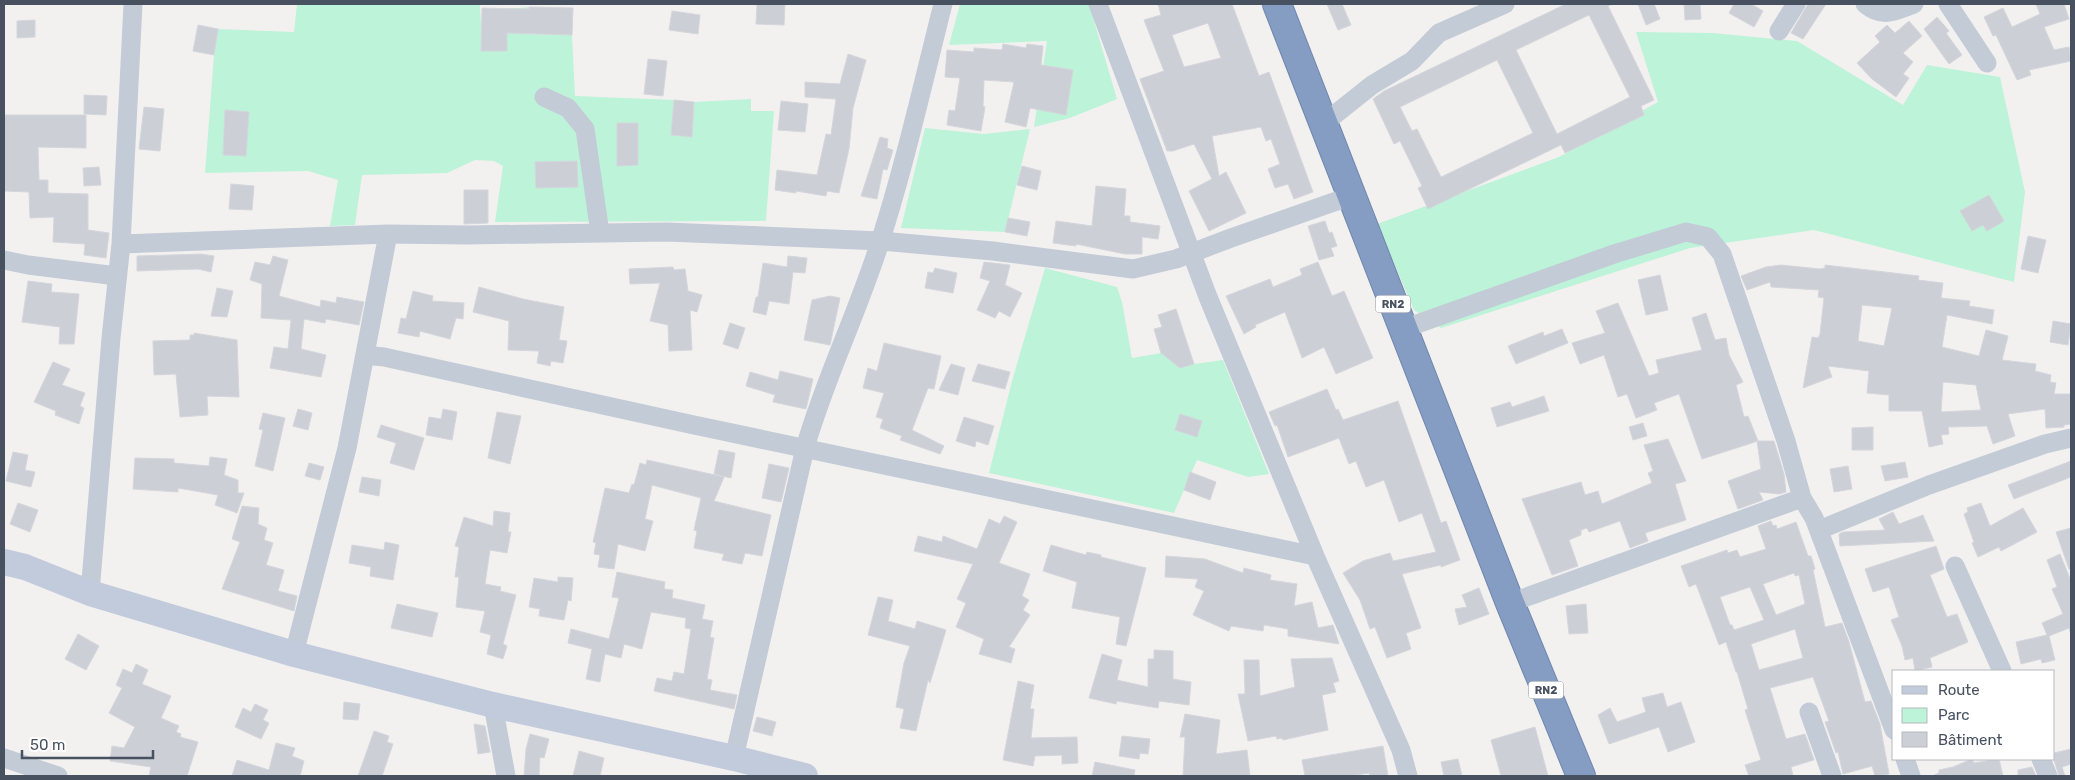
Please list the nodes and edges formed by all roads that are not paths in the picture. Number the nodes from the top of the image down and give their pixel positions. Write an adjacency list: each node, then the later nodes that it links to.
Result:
1 (133, 4): 18 (street)
2 (943, 4): 17 (street)
3 (1098, 4): 19 (street)
4 (1277, 4): 13 (highway, RN2)
5 (1505, 4): 13 (street)
6 (1796, 4): 10 (street)
7 (1865, 4): 8 (street)
8 (1914, 4)
9 (1948, 4): 11 (street)
10 (1779, 31)
11 (1987, 63)
12 (544, 97): 15 (street)
13 (1323, 124): 14 (highway, RN2)
14 (1351, 196): 19 (street); 22 (highway, RN2)
15 (600, 233): 16 (street); 17 (street)
16 (388, 234): 18 (street); 23 (street)
17 (881, 241): 19 (street); 25 (street)
18 (121, 244): 21 (street)
19 (1191, 253): 28 (street)
20 (4, 260): 21 (street)
21 (117, 276): 31 (street)
22 (1403, 329): 26 (street); 32 (highway, RN2)
23 (365, 355): 25 (street); 33 (street)
24 (2071, 438): 27 (street)
25 (805, 448): 28 (street); 39 (street)
26 (1802, 498): 27 (street); 32 (street)
27 (1819, 530): 37 (street)
28 (1315, 556): 45 (street)
29 (4, 562): 31 (street)
30 (1955, 566): 34 (street)
31 (90, 593): 33 (street)
32 (1510, 603): 46 (highway, RN2)
33 (294, 654): 35 (street)
34 (2002, 670)
35 (493, 705): 39 (street); 43 (street)
36 (1809, 712): 47 (street)
37 (1892, 725)
38 (4, 758): 42 (street)
39 (734, 758): 44 (street)
40 (1905, 760): 48 (street)
41 (2041, 760): 49 (street)
42 (58, 776)
43 (506, 776)
44 (805, 776)
45 (1408, 776)
46 (1581, 776)
47 (1832, 776)
48 (1911, 776)
49 (2048, 776)

